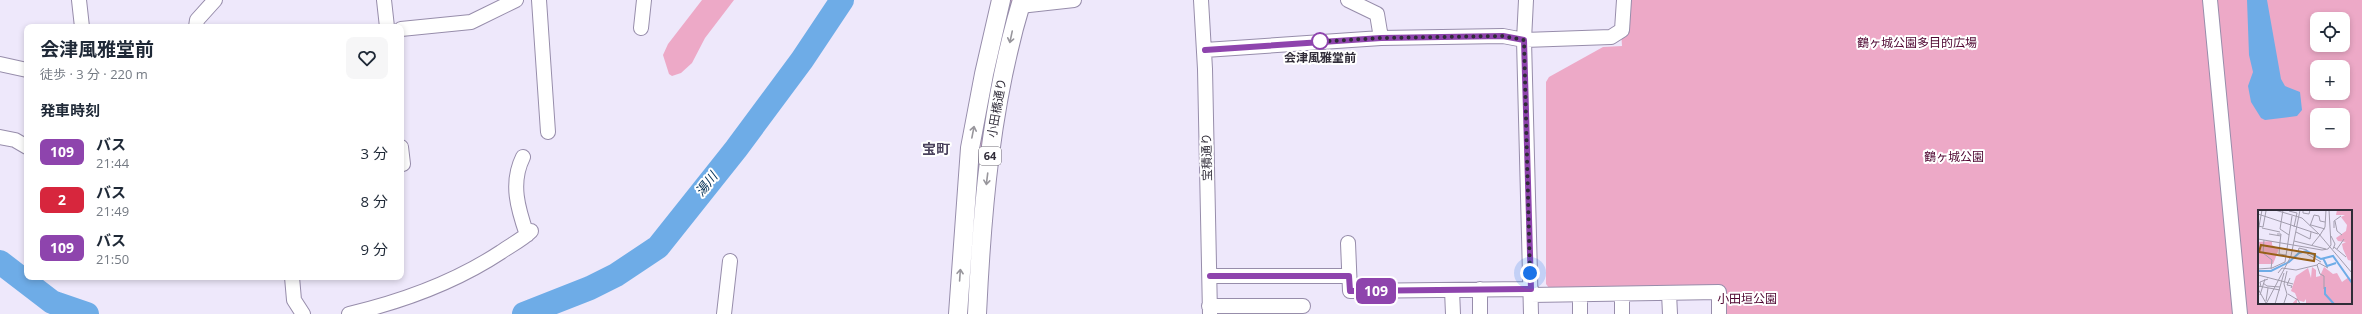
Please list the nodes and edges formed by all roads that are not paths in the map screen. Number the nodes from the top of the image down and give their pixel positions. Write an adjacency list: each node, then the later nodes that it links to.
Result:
1 (79, 0): 15 (street)
2 (215, 0): 16 (street)
3 (384, 0): 17 (street)
4 (516, 0): 19 (street)
5 (539, 0): 25 (street)
6 (644, 0): 18 (street)
7 (1001, 0): 45 (main road, 小田橋通り / 64, one-way to 7)
8 (1074, 0): 14 (street)
9 (1201, 0): 22 (street, 宝積通り)
10 (1348, 0): 20 (street)
11 (1526, 0): 21 (street)
12 (1624, 0): 21 (street)
13 (2210, 0): 54 (street)
14 (1021, 3): 46 (main road, 小田橋通り / 64, one-way to 46)
15 (82, 24)
16 (196, 24)
17 (387, 24)
18 (641, 28)
19 (404, 29)
20 (1381, 38): 21 (street); 22 (street)
21 (1524, 40): 36 (street)
22 (1205, 50): 31 (street, 宝積通り)
23 (0, 64): 24 (street)
24 (24, 69)
25 (548, 132)
26 (0, 136): 27 (street)
27 (24, 145)
28 (522, 157): 43 (street)
29 (1348, 243): 32 (street)
30 (730, 261): 44 (street)
31 (1210, 276): 32 (street); 41 (street, 宝積通り)
32 (1349, 276): 35 (street)
33 (292, 280): 42 (street)
34 (1480, 289): 35 (street); 36 (street); 48 (street)
35 (1452, 290): 47 (street)
36 (1531, 292): 38 (street); 49 (street)
37 (1669, 293): 39 (street); 52 (street); 53 (street)
38 (1580, 294): 39 (street); 50 (street)
39 (1622, 294): 51 (street)
40 (1303, 306): 41 (street)
41 (1210, 310)
42 (303, 314)
43 (349, 314)
44 (724, 314)
45 (958, 314)
46 (977, 314)
47 (1453, 314)
48 (1480, 314)
49 (1531, 314)
50 (1580, 314)
51 (1622, 314)
52 (1670, 314)
53 (1719, 314)
54 (2240, 314)

